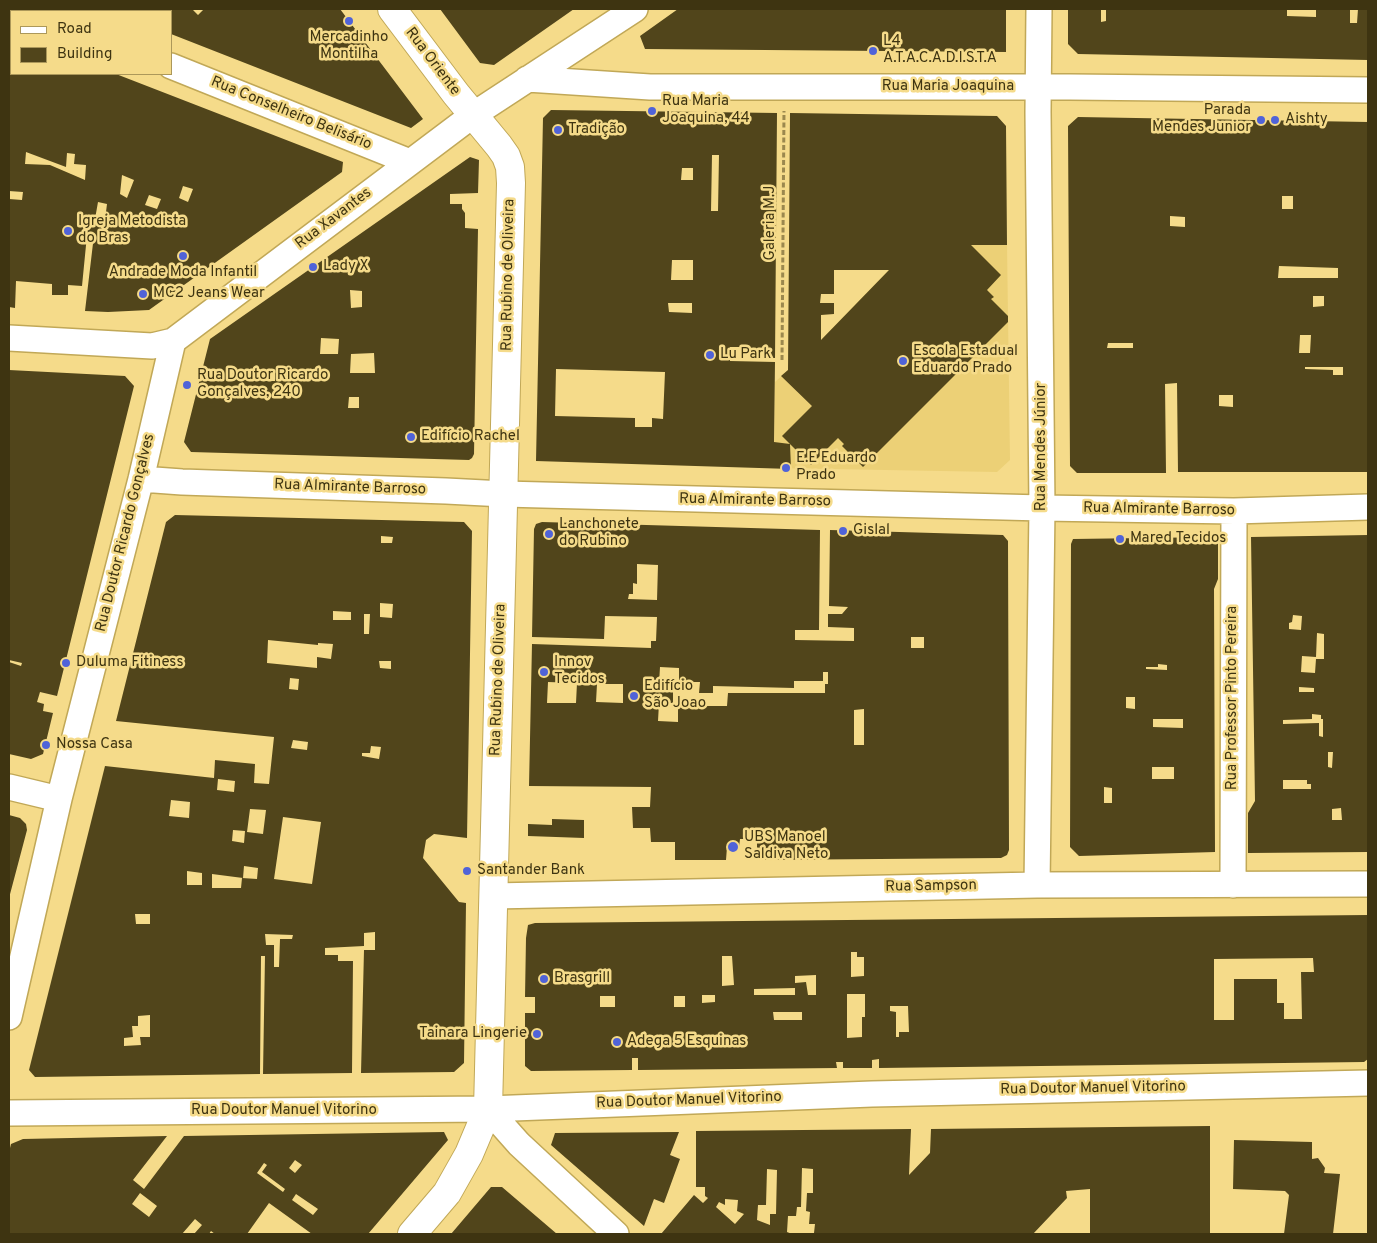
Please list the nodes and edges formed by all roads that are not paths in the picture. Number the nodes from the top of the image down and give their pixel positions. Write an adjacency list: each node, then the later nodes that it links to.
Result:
1 (392, 9): 8 (main road, Rua Oriente)
2 (635, 9): 5 (street, Rua Xavantes)
3 (1039, 9): 6 (street, Rua Mendes Júnior)
4 (172, 66): 9 (street, Rua Conselheiro Belisário)
5 (527, 80): 6 (street, Rua Maria Joaquina); 8 (street, Rua Xavantes)
6 (1038, 87): 7 (street, Rua Maria Joaquina); 15 (street, Rua Mendes Júnior)
7 (1368, 90)
8 (473, 115): 9 (street, Rua Xavantes); 13 (main road, Rua Rubino de Oliveira)
9 (410, 162): 11 (street, Rua Xavantes)
10 (9, 338): 11 (street, Rua Xavantes)
11 (173, 341): 12 (street, Rua Doutor Ricardo Gonçalves)
12 (141, 479): 13 (street, Rua Almirante Barroso); 18 (street, Rua Doutor Ricardo Gonçalves)
13 (504, 494): 15 (street, Rua Almirante Barroso); 22 (main road, Rua Rubino de Oliveira)
14 (1368, 507): 16 (street, Rua Almirante Barroso)
15 (1042, 508): 16 (street, Rua Almirante Barroso); 20 (street, Rua Mendes Júnior)
16 (1234, 511): 21 (street, Rua Professor Pinto Pereira)
17 (9, 787): 18 (street)
18 (59, 799): 23 (street, Rua Doutor Ricardo Gonçalves)
19 (1368, 884): 21 (street, Rua Sampson)
20 (1037, 885): 21 (street, Rua Sampson); 22 (street, Rua Sampson)
21 (1233, 885)
22 (494, 896): 25 (main road, Rua Rubino de Oliveira)
23 (9, 1017)
24 (1368, 1082): 25 (street, Rua Doutor Manuel Vitorino)
25 (488, 1109): 26 (street, Rua Doutor Manuel Vitorino); 27 (main road, Rua Rubino de Oliveira); 28 (street)
26 (9, 1112)
27 (412, 1234)
28 (616, 1234)

